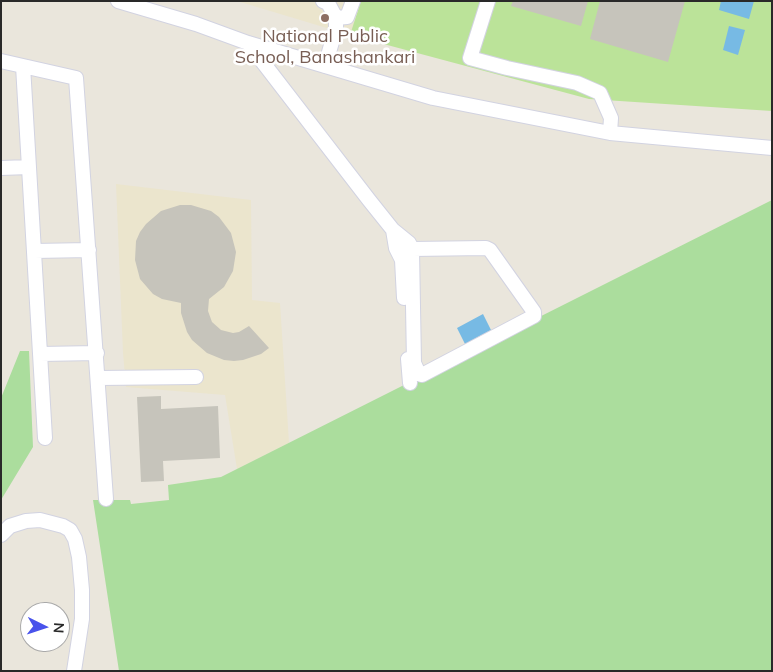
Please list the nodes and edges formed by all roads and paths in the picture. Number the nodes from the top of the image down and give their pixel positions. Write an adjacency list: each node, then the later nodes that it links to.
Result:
1 (118, 1): 6 (street)
2 (323, 1): 5 (street)
3 (352, 1): 5 (street)
4 (488, 1): 10 (street)
5 (336, 18): 9 (street)
6 (248, 43): 9 (street); 14 (street)
7 (1, 61): 8 (street)
8 (22, 66): 12 (street); 16 (street)
9 (325, 66): 10 (street)
10 (610, 133): 11 (street)
11 (772, 148)
12 (29, 166): 13 (street); 17 (street)
13 (1, 168)
14 (393, 230): 15 (street); 22 (street)
15 (412, 249): 15 (street)
16 (89, 250): 17 (street); 18 (street)
17 (34, 251): 19 (street)
18 (97, 353): 19 (street); 21 (street)
19 (40, 354): 23 (street)
20 (196, 377): 21 (street)
21 (98, 378): 24 (street)
22 (410, 384)
23 (45, 438)
24 (106, 499)
25 (1, 535): 26 (street)
26 (74, 671)

